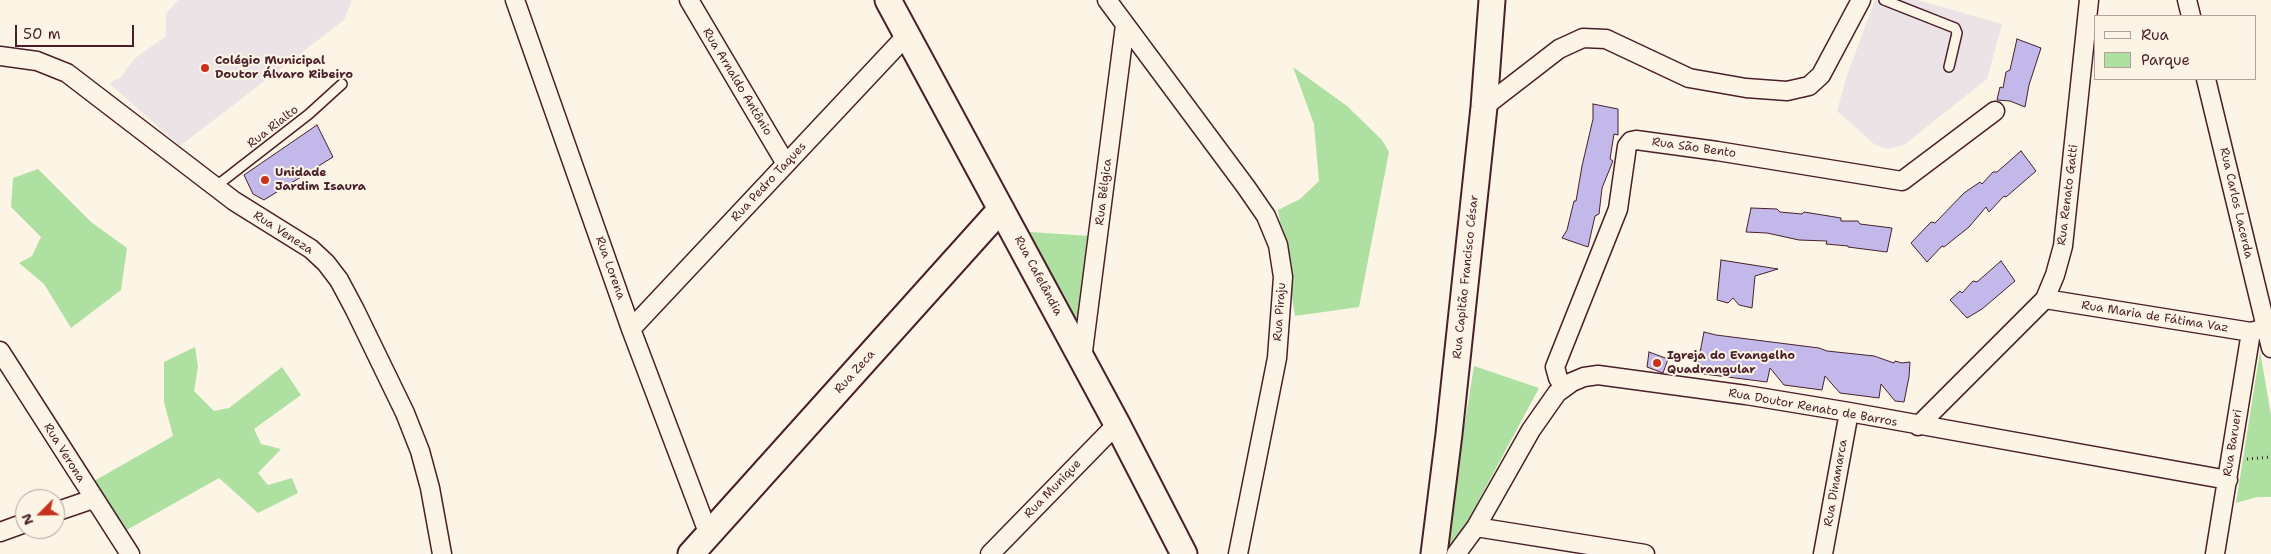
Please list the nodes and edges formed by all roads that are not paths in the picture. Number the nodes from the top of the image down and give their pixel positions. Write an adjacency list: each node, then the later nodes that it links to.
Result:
1 (515, 0): 23 (street, Rua Lorena)
2 (689, 0): 19 (street, Rua Arnaldo Antônio)
3 (888, 0): 12 (street, Rua Cafelândia)
4 (1107, 0): 11 (street, Rua Piraju)
5 (1492, 0): 17 (street, Rua Capitão Francisco César)
6 (1861, 0): 17 (street)
7 (1884, 0): 14 (lane)
8 (2090, 0): 22 (street, Rua Renato Gatti)
9 (2187, 0): 10 (street)
10 (2191, 15)
11 (1125, 25): 27 (street, Rua Bélgica); 44 (street, Rua Piraju)
12 (907, 34): 19 (street, Rua Pedro Taques); 21 (street, Rua Cafelândia)
13 (0, 56): 20 (street, Rua Veneza)
14 (1949, 67)
15 (2206, 80): 24 (street, Rua Carlos Lacerda)
16 (342, 84): 20 (lane, Rua Rialto)
17 (1484, 107): 45 (street, Rua Capitão Francisco César)
18 (1995, 110): 28 (street, Rua São Bento)
19 (786, 164): 23 (street, Rua Pedro Taques)
20 (215, 187): 40 (street, Rua Veneza)
21 (1001, 209): 27 (street, Rua Cafelândia); 38 (street, Rua Zeca)
22 (2044, 299): 24 (street, Rua Maria de Fátima Vaz); 31 (street, Rua Renato Gatti)
23 (631, 329): 38 (street, Rua Lorena)
24 (2258, 330): 25 (street, Rua Carlos Lacerda); 32 (street, Rua Barueri)
25 (2271, 346)
26 (0, 350): 33 (street, Rua Verona)
27 (1082, 360): 30 (street, Rua Cafelândia)
28 (1564, 387): 29 (street, Rua Doutor Renato de Barros); 36 (street, Rua Doutor Renato de Barros)
29 (1849, 412): 31 (street, Rua Doutor Renato de Barros); 48 (street, Rua Dinamarca)
30 (1117, 424): 42 (street, Rua Munique); 43 (street, Rua Cafelândia)
31 (1918, 426): 32 (street, Rua Doutor Renato de Barros)
32 (2228, 480): 49 (street, Rua Barueri)
33 (94, 499): 34 (street); 39 (street, Rua Verona)
34 (65, 509)
35 (15, 527): 37 (street)
36 (1476, 527): 46 (street, Rua Doutor Renato de Barros); 47 (street)
37 (0, 532)
38 (709, 535): 41 (street, Rua Zeca)
39 (130, 554)
40 (442, 554)
41 (691, 554)
42 (990, 554)
43 (1184, 554)
44 (1238, 554)
45 (1434, 554)
46 (1456, 554)
47 (1645, 554)
48 (1822, 554)
49 (2215, 554)

